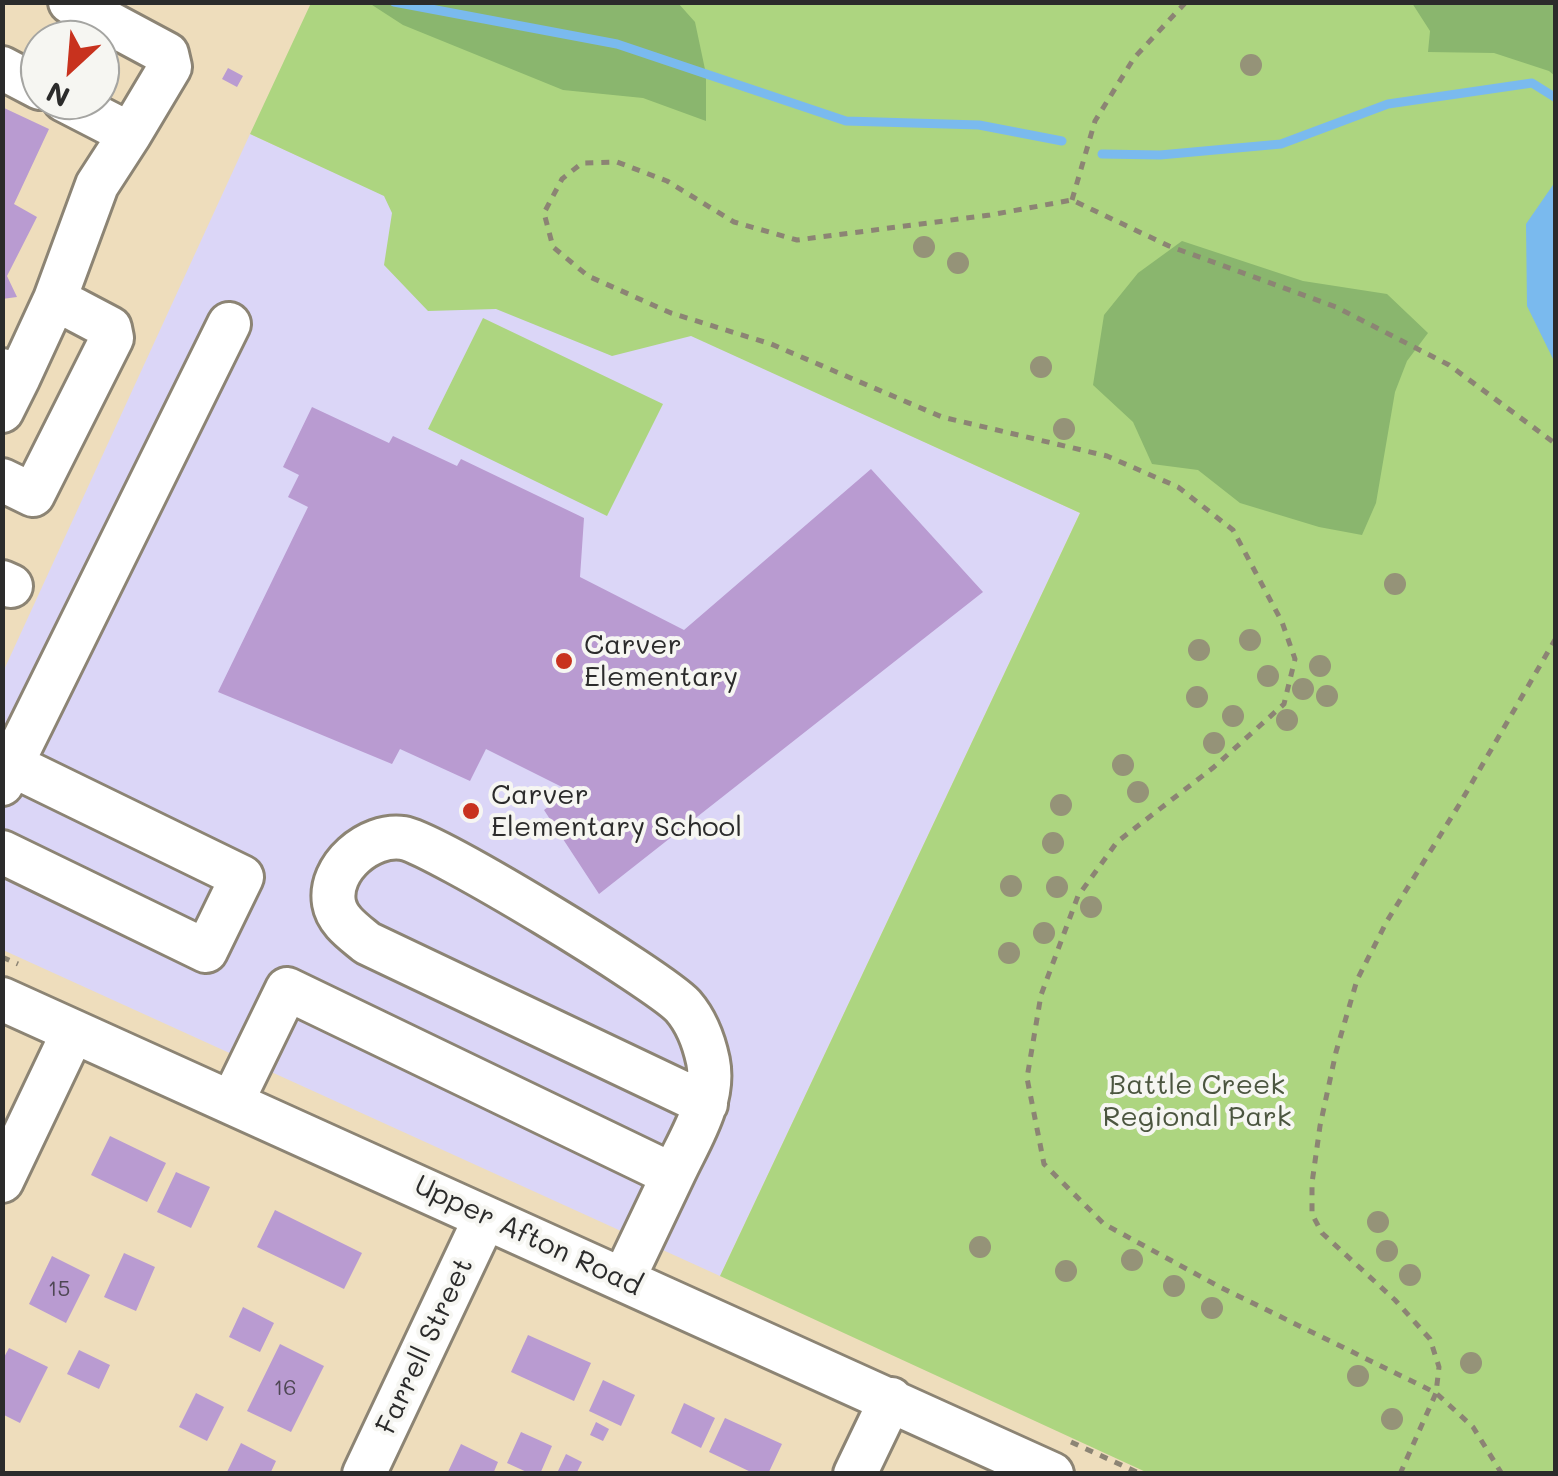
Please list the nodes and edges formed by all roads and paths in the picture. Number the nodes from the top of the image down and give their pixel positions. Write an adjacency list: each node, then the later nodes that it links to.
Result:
1 (70, 2): 4 (street)
2 (1186, 2): 5 (path)
3 (103, 120): 4 (street)
4 (130, 134): 6 (street)
5 (1072, 200): 9 (path); 22 (path)
6 (55, 298): 8 (street); 10 (street)
7 (229, 324): 12 (street)
8 (8, 386)
9 (1556, 444)
10 (2, 480)
11 (1556, 638): 22 (path)
12 (7, 775): 13 (street)
13 (2, 852)
14 (2, 999): 15 (street, Upper Afton Road)
15 (73, 1032): 16 (street, Upper Afton Road); 19 (street)
16 (232, 1102): 18 (street); 20 (street, Upper Afton Road)
17 (706, 1104): 17 (street); 18 (street)
18 (673, 1175): 21 (street)
19 (2, 1181)
20 (485, 1218): 21 (street, Upper Afton Road); 24 (street, Farrell Street)
21 (622, 1280): 23 (street, Upper Afton Road)
22 (1436, 1393): 27 (path); 28 (path)
23 (890, 1399): 25 (street); 26 (street, Upper Afton Road)
24 (364, 1474)
25 (856, 1474)
26 (1052, 1474)
27 (1400, 1474)
28 (1502, 1474)

